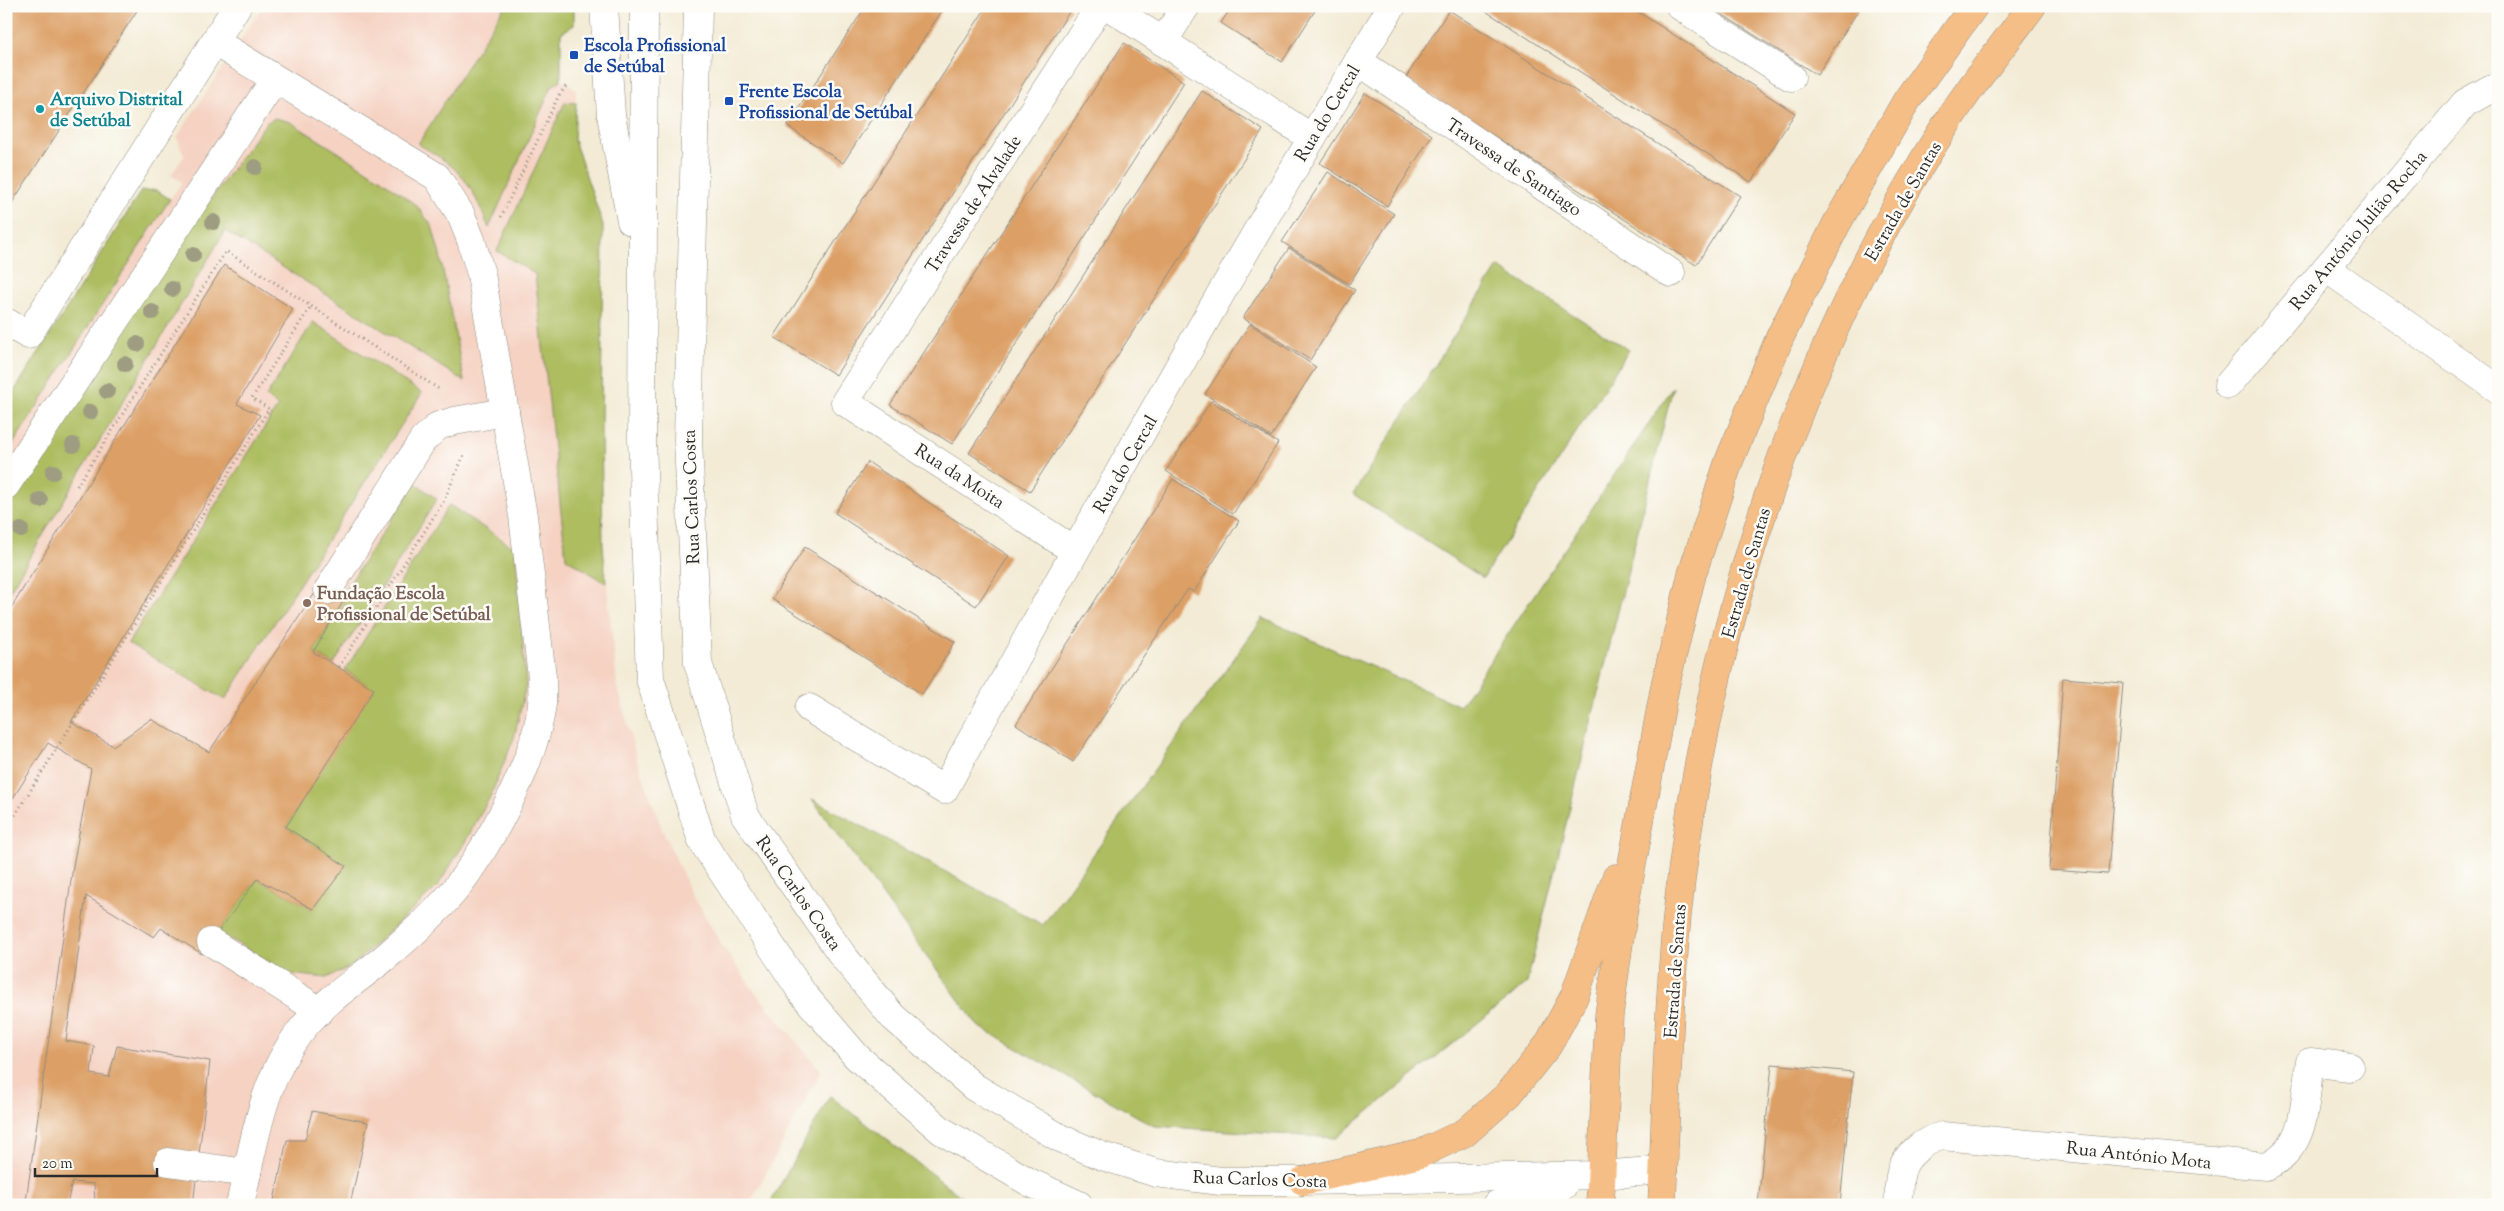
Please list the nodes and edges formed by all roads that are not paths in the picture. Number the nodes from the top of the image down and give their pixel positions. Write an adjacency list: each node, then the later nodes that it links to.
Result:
1 (237, 6): 12 (street)
2 (604, 6): 21 (street)
3 (644, 6): 21 (street)
4 (698, 6): 39 (street, Rua Carlos Costa)
5 (1100, 6): 25 (street, Travessa de Alvalade)
6 (1108, 6): 13 (street)
7 (1186, 6): 13 (street)
8 (1392, 6): 14 (street, Rua do Cercal)
9 (1680, 6): 15 (street)
10 (1974, 6): 31 (main road)
11 (2032, 6): 36 (main road, Estrada de Santas)
12 (215, 42): 16 (street); 22 (street)
13 (1163, 42): 18 (street)
14 (1358, 61): 18 (street, Rua do Cercal); 20 (street, Travessa de Santiago)
15 (1792, 78)
16 (275, 79): 26 (street); 27 (street)
17 (2498, 88): 19 (street, Rua António Julião Rocha)
18 (1312, 138): 28 (street, Rua do Cercal)
19 (2326, 268): 23 (street, Rua António Julião Rocha); 24 (street)
20 (1671, 273)
21 (644, 289): 41 (street)
22 (17, 329)
23 (2228, 384)
24 (2498, 389)
25 (845, 402): 28 (street, Rua da Moita)
26 (493, 414): 29 (street); 33 (street)
27 (6, 485)
28 (1075, 551): 30 (street, Rua do Cercal)
29 (328, 590)
30 (809, 708)
31 (1642, 804): 38 (main road); 39 (main road)
32 (211, 942): 33 (street)
33 (320, 1011): 37 (street)
34 (2350, 1068): 45 (street, Rua António Mota)
35 (168, 1162): 37 (street)
36 (1663, 1170): 38 (street, Rua Carlos Costa); 44 (main road, Estrada de Santas)
37 (247, 1173): 40 (street)
38 (1601, 1175): 39 (street, Rua Carlos Costa); 42 (street, Rua Carlos Costa); 43 (main road)
39 (1303, 1181)
40 (240, 1205)
41 (1079, 1205)
42 (1496, 1205)
43 (1600, 1205)
44 (1662, 1205)
45 (1898, 1205)

